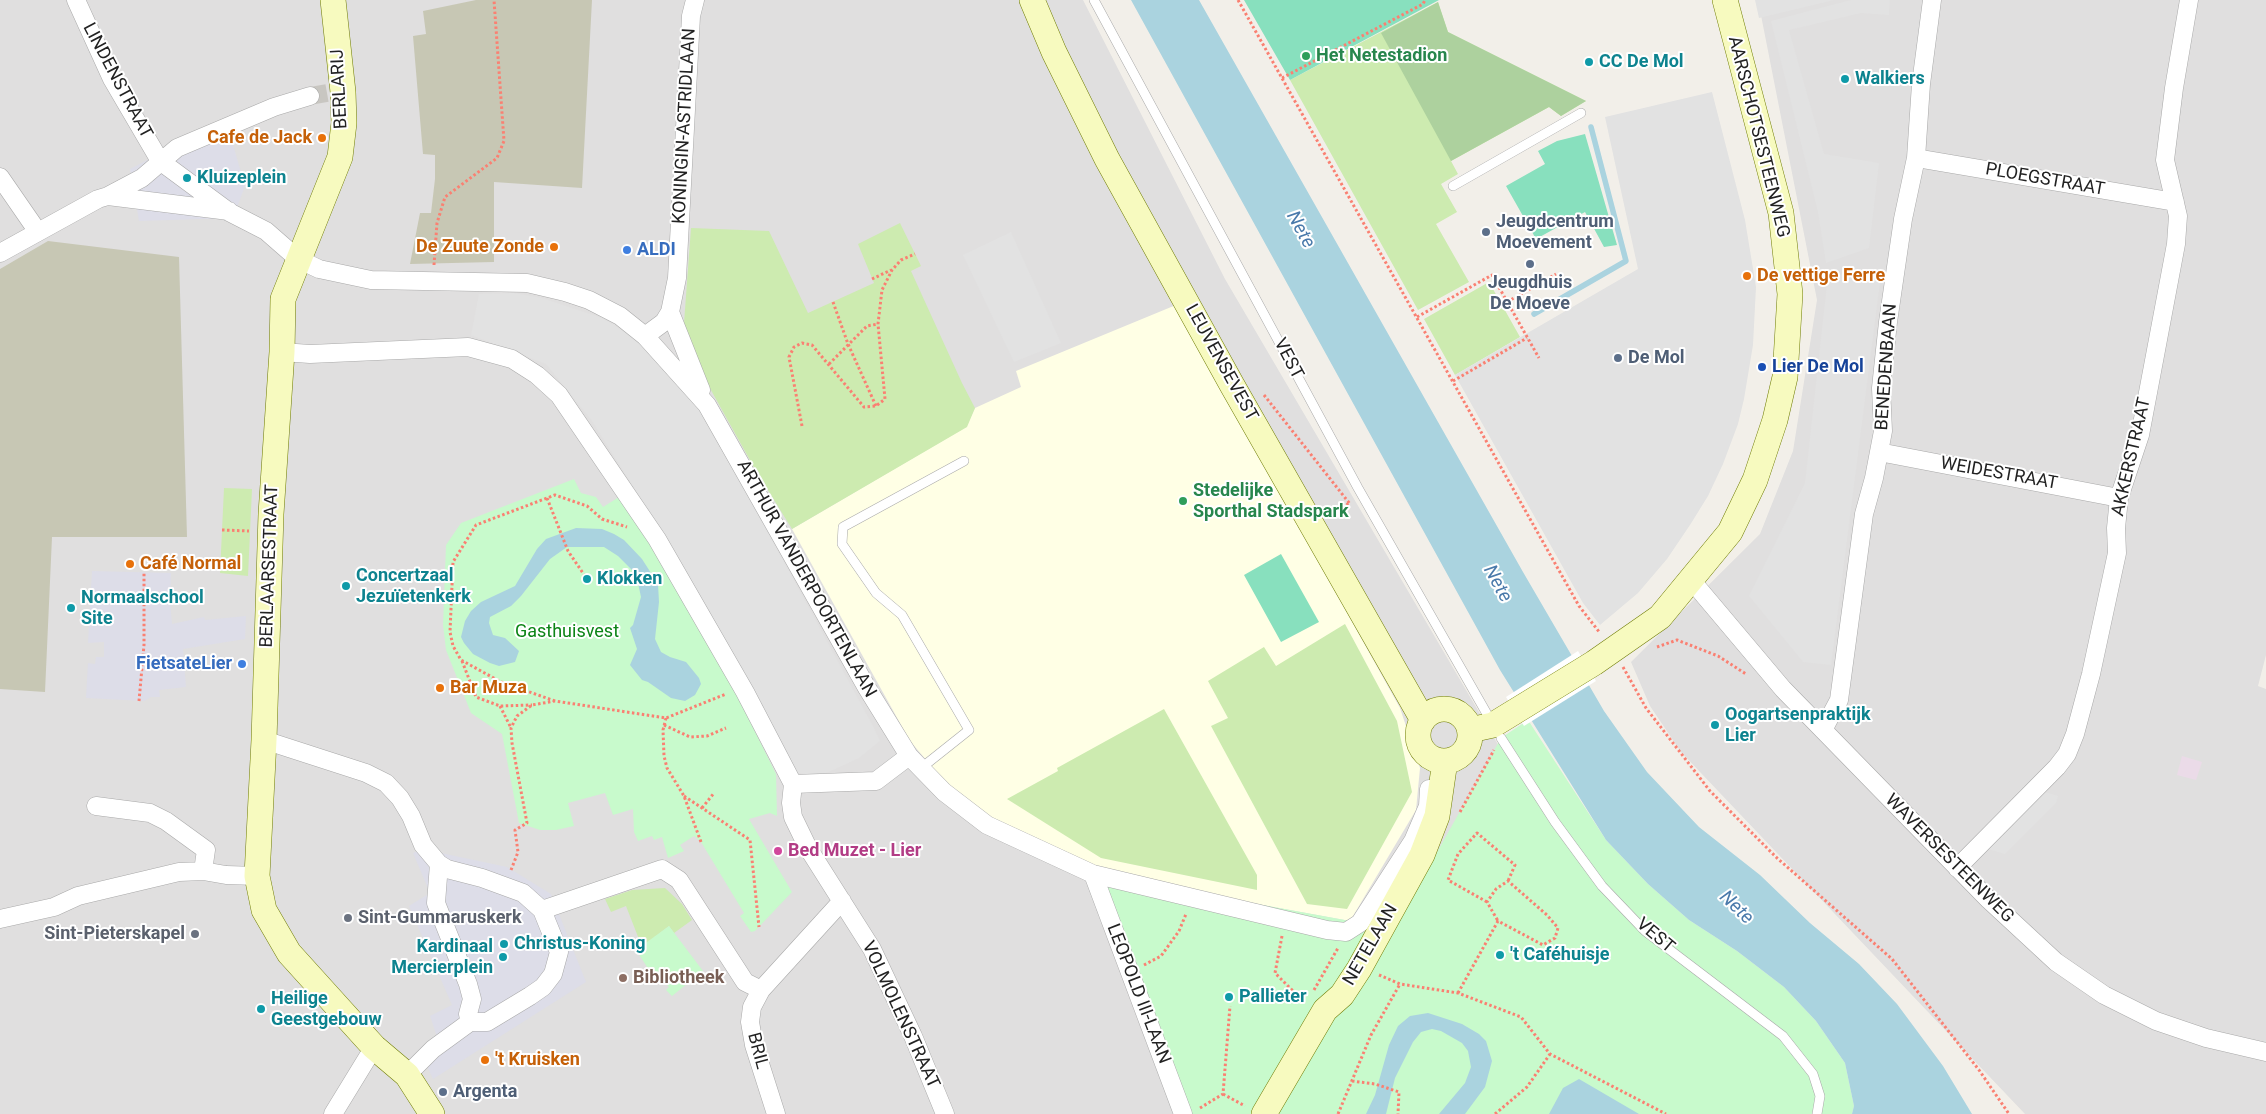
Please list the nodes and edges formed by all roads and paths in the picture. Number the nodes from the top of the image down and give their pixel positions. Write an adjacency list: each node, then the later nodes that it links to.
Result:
1 (76, 0): 16 (street, LINDENSTRAAT)
2 (333, 0): 25 (street, BERLARIJ)
3 (494, 0): 29 (path)
4 (695, 0): 32 (street, KONINGIN-ASTRIDLAAN)
5 (1032, 0): 42 (street, LEUVENSEVEST)
6 (1094, 0): 50 (lane, VEST)
7 (1238, 0): 12 (path)
8 (1425, 0): 12 (path)
9 (1725, 0): 56 (street, AARSCHOTSESTEENWEG)
10 (1932, 0): 15 (street, BENEDENBAAN)
11 (2189, 0): 20 (street, AKKERSTRAAT)
12 (1282, 78): 33 (path)
13 (310, 96): 16 (street)
14 (1581, 113): 18 (lane)
15 (1916, 158): 20 (street, PLOEGSTRAAT); 46 (street, BENEDENBAAN)
16 (160, 161): 19 (street); 21 (street)
17 (0, 177): 22 (street)
18 (1453, 186)
19 (108, 196): 21 (street); 22 (street)
20 (2174, 202): 49 (street, AKKERSTRAAT)
21 (230, 212): 25 (street)
22 (38, 232): 23 (street)
23 (0, 253)
24 (915, 254): 26 (path)
25 (298, 259): 29 (street, ARTHUR VANDERPOORTENLAAN); 38 (street, BERLAARSESTRAAT)
26 (892, 270): 28 (path); 34 (path)
27 (1556, 274): 31 (path)
28 (872, 279)
29 (433, 281): 35 (street, ARTHUR VANDERPOORTENLAAN)
30 (833, 302): 37 (path)
31 (1507, 302): 33 (path); 36 (path)
32 (670, 312): 35 (street); 43 (street, ARTHUR VANDERPOORTENLAAN)
33 (1416, 317): 41 (path)
34 (878, 324): 37 (path); 44 (path)
35 (645, 336): 43 (street, ARTHUR VANDERPOORTENLAAN)
36 (1528, 338): 39 (path); 41 (path)
37 (848, 344): 40 (path); 44 (path)
38 (282, 352): 51 (street); 53 (street, BERLAARSESTRAAT)
39 (1539, 358)
40 (829, 364): 44 (path); 45 (path)
41 (1453, 381): 57 (path)
42 (1232, 385): 50 (path); 68 (street, LEUVENSEVEST)
43 (705, 401): 76 (street, ARTHUR VANDERPOORTENLAAN)
44 (876, 406)
45 (802, 426)
46 (1879, 452): 49 (street, WEIDESTRAAT); 73 (street, BENEDENBAAN)
47 (964, 461): 76 (lane)
48 (548, 498): 51 (path); 55 (path); 59 (path)
49 (2119, 498): 84 (street, AKKERSTRAAT)
50 (1372, 514): 69 (lane, VEST)
51 (645, 519): 62 (street)
52 (222, 530): 53 (path)
53 (270, 532): 74 (street, BERLAARSESTRAAT)
54 (144, 573): 63 (path)
55 (587, 579)
56 (1692, 581): 69 (street, AARSCHOTSESTEENWEG); 73 (street, WAVERSESTEENWEG)
57 (1601, 634)
58 (1652, 649): 61 (path)
59 (461, 660): 64 (path); 65 (path)
60 (1619, 661): 131 (path)
61 (1748, 675)
62 (743, 687): 67 (path); 77 (street)
63 (139, 701)
64 (555, 701): 66 (path); 67 (path)
65 (500, 706): 66 (path); 71 (path)
66 (532, 706): 71 (path)
67 (666, 718): 70 (path)
68 (1423, 720): 69 (street); 75 (street)
69 (1492, 724): 75 (street); 130 (lane, VEST)
70 (664, 725): 72 (path); 79 (path)
71 (511, 728): 89 (path)
72 (726, 728)
73 (1823, 730): 84 (street, WAVERSESTEENWEG)
74 (264, 740): 83 (street); 87 (street, BERLAARSESTRAAT)
75 (1439, 760): 100 (street, NETELAAN); 125 (street, NETELAAN)
76 (914, 762): 77 (street); 86 (street, ARTHUR VANDERPOORTENLAAN)
77 (793, 784): 90 (street, VOLMOLENSTRAAT)
78 (714, 793): 81 (path)
79 (684, 796): 81 (path); 82 (path)
80 (96, 806): 85 (street)
81 (702, 808): 98 (path)
82 (701, 842)
83 (439, 864): 89 (street); 109 (street)
84 (1956, 868): 111 (street, WAVERSESTEENWEG)
85 (203, 871): 87 (street); 96 (street)
86 (1093, 874): 100 (street, ARTHUR VANDERPOORTENLAAN); 122 (street, LEOPOLD III-LAAN)
87 (257, 876): 110 (street, BERLAARSESTRAAT)
88 (1508, 881): 91 (path); 91 (path); 97 (path)
89 (506, 885): 92 (street)
90 (842, 901): 106 (street, BRIL); 121 (street, VOLMOLENSTRAAT)
91 (1487, 902): 97 (path)
92 (542, 910): 106 (street); 109 (street)
93 (1177, 911): 94 (path)
94 (1186, 913): 95 (path); 102 (path)
95 (1196, 915)
96 (0, 919)
97 (1498, 921): 107 (path)
98 (759, 927)
99 (1283, 929): 100 (path)
100 (1328, 937)
101 (1140, 956): 102 (path)
102 (1144, 965): 103 (path)
103 (1147, 974)
104 (1381, 975): 105 (path)
105 (1400, 984): 107 (path); 114 (path)
106 (761, 990): 120 (street, BRIL)
107 (1458, 993): 112 (path)
108 (1230, 1006): 115 (path)
109 (470, 1022): 113 (street)
110 (374, 1047): 113 (street, BERLAARSESTRAAT); 118 (street)
111 (2266, 1052)
112 (1550, 1054): 128 (path); 129 (path)
113 (407, 1075): 119 (street, BERLAARSESTRAAT)
114 (1352, 1082): 126 (path); 127 (path)
115 (1223, 1094): 117 (path); 124 (path)
116 (1196, 1099): 117 (path)
117 (1200, 1108): 123 (path)
118 (333, 1114)
119 (432, 1114)
120 (776, 1114)
121 (945, 1114)
122 (1183, 1114)
123 (1202, 1114)
124 (1242, 1114)
125 (1264, 1114)
126 (1338, 1114)
127 (1398, 1114)
128 (1495, 1114)
129 (1666, 1114)
130 (1817, 1114)
131 (2009, 1114)

